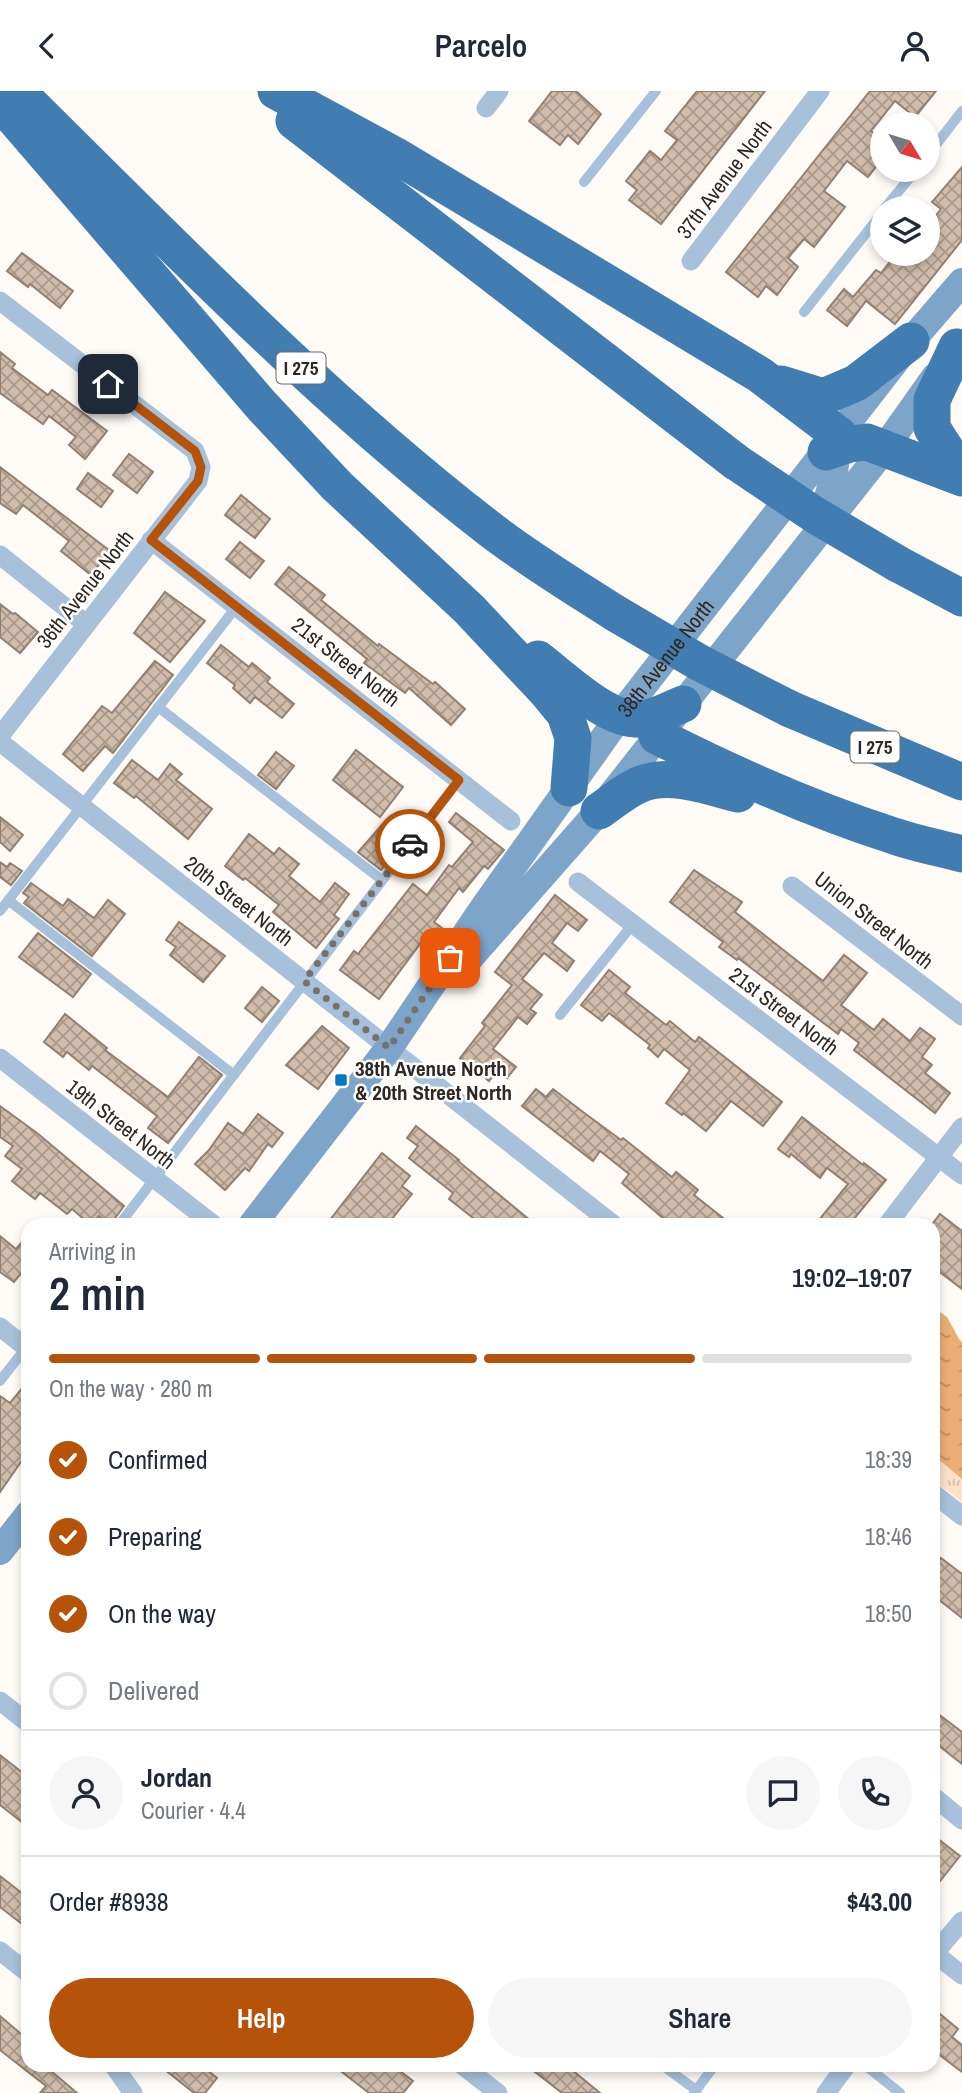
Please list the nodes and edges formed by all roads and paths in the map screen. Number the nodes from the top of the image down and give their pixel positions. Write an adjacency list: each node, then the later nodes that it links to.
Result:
1 (16, 91): 37 (highway, I 275, bridge)
2 (256, 91): 28 (highway, bridge)
3 (276, 91): 21 (highway)
4 (499, 91): 8 (street)
5 (656, 91): 11 (lane)
6 (820, 91): 15 (street, 37th Avenue North)
7 (0, 102): 30 (highway)
8 (486, 108)
9 (962, 111): 10 (lane)
10 (940, 139)
11 (584, 182)
12 (906, 182): 13 (lane)
13 (895, 196)
14 (870, 227): 18 (lane)
15 (691, 261)
16 (962, 282): 19 (main road, 38th Avenue North)
17 (0, 301): 26 (street, 36th Avenue North)
18 (804, 312)
19 (911, 341): 21 (highway); 22 (main road, 38th Avenue North)
20 (959, 343): 23 (main road, 38th Avenue North); 24 (highway)
21 (760, 375): 22 (highway)
22 (834, 445): 23 (highway); 25 (main road); 33 (main road, 38th Avenue North)
23 (884, 449): 24 (highway); 25 (main road, 38th Avenue North)
24 (962, 477)
25 (820, 530): 33 (main road, 38th Avenue North)
26 (151, 540): 29 (street, 21st Street North); 31 (street, 36th Avenue North)
27 (0, 555): 31 (street)
28 (962, 598)
29 (237, 606): 32 (lane); 36 (street, 21st Street North)
30 (469, 609): 33 (highway); 38 (highway)
31 (86, 624): 34 (street, 36th Avenue North)
32 (158, 707): 39 (lane); 44 (lane)
33 (653, 718): 38 (main road, 38th Avenue North); 40 (main road, 38th Avenue North); 41 (highway)
34 (0, 736)
35 (0, 742): 39 (street, 20th Street North)
36 (459, 780): 42 (street, 21st Street North); 44 (lane)
37 (962, 782)
38 (569, 788): 53 (main road, 38th Avenue North)
39 (81, 806): 47 (lane); 50 (street, 20th Street North)
40 (598, 811): 41 (highway); 53 (main road, 38th Avenue North)
41 (847, 820): 43 (highway)
42 (511, 821)
43 (962, 854)
44 (382, 880): 50 (lane)
45 (578, 882): 49 (street, 21st Street North)
46 (792, 886): 52 (street, Union Street North)
47 (8, 900): 48 (lane); 55 (lane)
48 (0, 911)
49 (633, 924): 51 (lane); 57 (street, 21st Street North)
50 (304, 981): 53 (street, 20th Street North); 55 (lane)
51 (560, 1015)
52 (962, 1016)
53 (389, 1048): 62 (main road, 38th Avenue North); 63 (street, 20th Street North)
54 (0, 1058): 59 (street, 19th Street North)
55 (234, 1075): 59 (lane)
56 (962, 1127): 57 (street)
57 (939, 1157): 58 (street, 21st Street North); 64 (street)
58 (962, 1175)
59 (155, 1179): 60 (lane); 61 (street, 19th Street North)
60 (124, 1218)
61 (205, 1218)
62 (257, 1218)
63 (605, 1218)
64 (892, 1218)
65 (0, 1327): 66 (street)
66 (21, 1343)
67 (21, 1355): 68 (lane)
68 (0, 1381)
69 (940, 1498): 70 (street)
70 (962, 1515)
71 (21, 1524): 72 (main road)
72 (0, 1551)
73 (0, 1701): 74 (street)
74 (21, 1718)
75 (940, 1802): 76 (street)
76 (962, 1820)
77 (962, 1921): 78 (street)
78 (940, 1946)
79 (0, 1951): 81 (street)
80 (940, 1959): 82 (street)
81 (21, 1968)
82 (962, 1975)
83 (118, 2072): 90 (street)
84 (471, 2072): 91 (street)
85 (671, 2072): 89 (lane)
86 (710, 2072): 89 (lane)
87 (842, 2072): 92 (street)
88 (874, 2072): 93 (lane)
89 (695, 2092)
90 (133, 2093)
91 (498, 2093)
92 (826, 2093)
93 (900, 2093)

